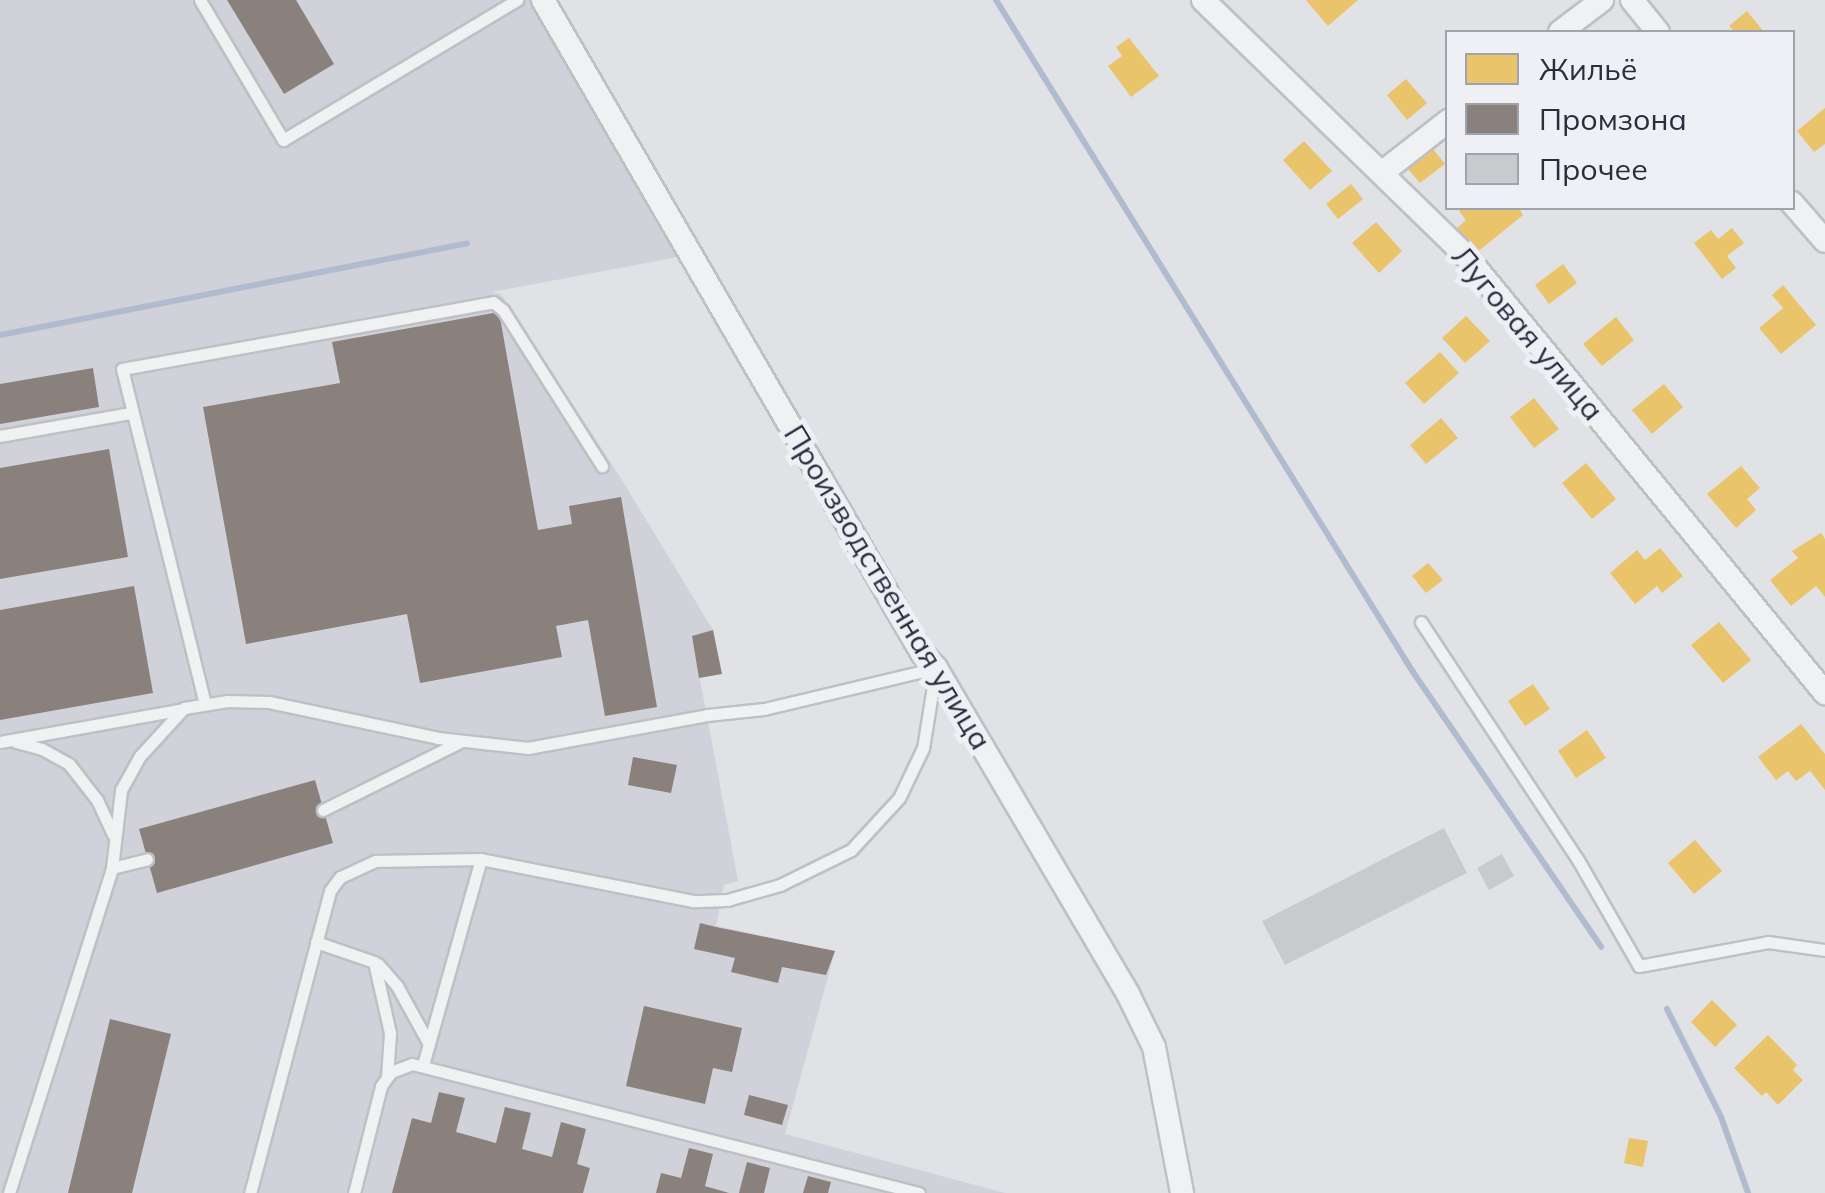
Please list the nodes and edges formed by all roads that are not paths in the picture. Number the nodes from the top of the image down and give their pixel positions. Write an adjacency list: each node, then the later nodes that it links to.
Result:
1 (200, 0): 2 (lane)
2 (516, 0)
3 (543, 0): 17 (street, Производственная улица)
4 (1203, 0): 10 (street, Луговая улица)
5 (1602, 0): 7 (street)
6 (1632, 0): 8 (street)
7 (1563, 30)
8 (1656, 30)
9 (1445, 123): 10 (street)
10 (1383, 172): 18 (street, Луговая улица)
11 (1795, 206): 12 (street)
12 (1825, 241)
13 (130, 413): 14 (lane); 15 (lane); 19 (lane)
14 (0, 436)
15 (602, 466)
16 (1422, 622): 29 (lane)
17 (936, 668): 22 (lane); 26 (lane); 38 (street, Производственная улица)
18 (1825, 692)
19 (205, 704): 20 (lane); 22 (lane)
20 (184, 708): 21 (lane); 24 (lane)
21 (4, 741): 24 (lane)
22 (460, 742): 23 (lane)
23 (323, 810)
24 (114, 838): 27 (lane)
25 (148, 859): 27 (lane)
26 (481, 860): 28 (lane); 31 (lane)
27 (112, 868): 34 (lane)
28 (316, 942): 30 (lane); 35 (lane)
29 (1825, 950)
30 (372, 960): 31 (lane); 33 (lane)
31 (429, 1044): 32 (lane)
32 (423, 1065): 33 (lane); 37 (lane)
33 (387, 1077): 36 (lane)
34 (6, 1191)
35 (250, 1193)
36 (354, 1193)
37 (919, 1193)
38 (1182, 1193)

